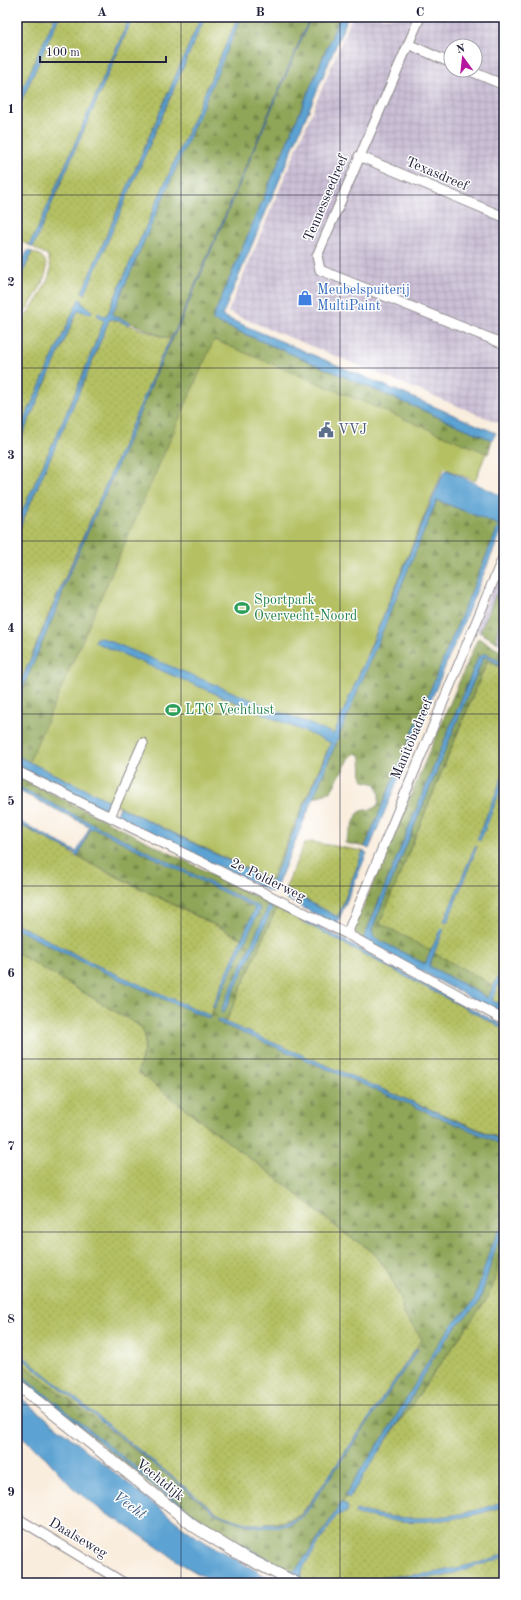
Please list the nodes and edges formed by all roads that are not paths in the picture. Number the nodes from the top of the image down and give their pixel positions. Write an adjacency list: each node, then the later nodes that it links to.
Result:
1 (420, 17): 2 (street, Tennesseedreef)
2 (408, 44): 3 (street); 6 (street, Tennesseedreef)
3 (443, 59)
4 (483, 76): 5 (street)
5 (504, 85)
6 (359, 156): 7 (street, Texasdreef); 8 (street, Tennesseedreef)
7 (504, 217)
8 (504, 344)
9 (504, 555): 13 (street, Manitobadreef)
10 (143, 743): 12 (street)
11 (17, 771): 12 (street, 2e Polderweg)
12 (110, 817): 13 (street, 2e Polderweg)
13 (347, 934): 14 (street, 2e Polderweg)
14 (504, 1020)
15 (17, 1384): 18 (street, Vechtdijk)
16 (17, 1518): 17 (street, Daalseweg)
17 (124, 1583)
18 (296, 1583)

